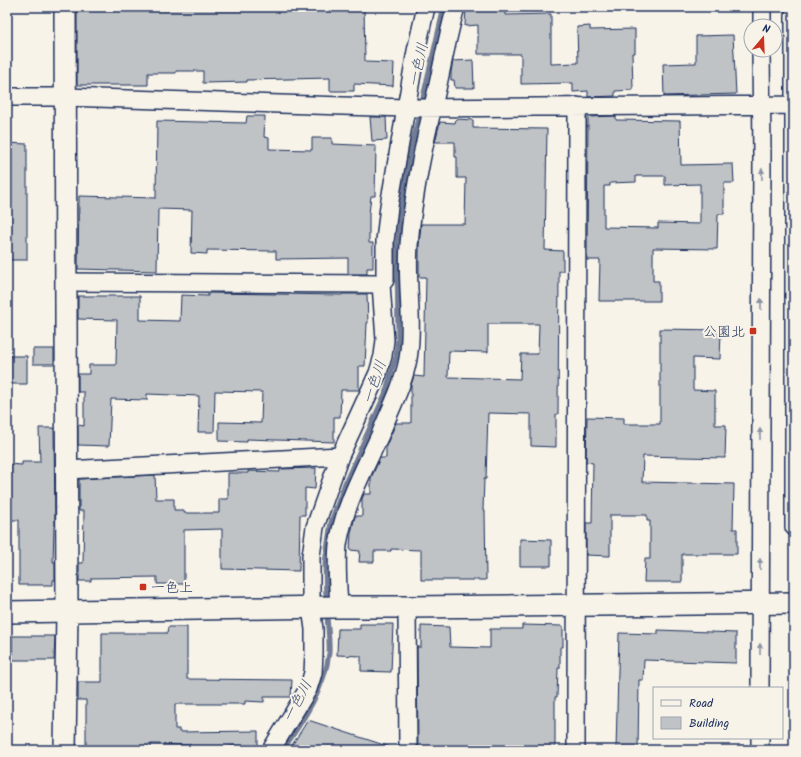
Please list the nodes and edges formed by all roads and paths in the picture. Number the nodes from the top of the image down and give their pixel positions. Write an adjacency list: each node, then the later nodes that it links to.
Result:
1 (65, 7): 9 (street)
2 (426, 7): 13 (street)
3 (456, 7): 13 (street)
4 (762, 7): 6 (street)
5 (794, 7): 10 (street)
6 (762, 18)
7 (761, 58): 12 (street)
8 (7, 97): 9 (street)
9 (65, 97): 13 (street); 14 (street)
10 (794, 105): 12 (street); 18 (street)
11 (577, 106): 12 (street); 13 (street); 21 (street)
12 (761, 106): 19 (street, one-way to 12)
13 (419, 108): 15 (street); 22 (street)
14 (65, 282): 15 (street); 17 (street)
15 (381, 284): 16 (street)
16 (340, 456): 17 (street); 22 (street)
17 (66, 470): 25 (street)
18 (794, 527)
19 (759, 603): 20 (street); 21 (street); 26 (street, one-way to 19)
20 (794, 603)
21 (575, 606): 23 (street); 31 (street)
22 (325, 607): 23 (street); 25 (street); 29 (street)
23 (407, 608): 30 (street)
24 (7, 612): 25 (street)
25 (67, 612): 28 (street)
26 (760, 687)
27 (760, 739): 32 (street)
28 (65, 750)
29 (270, 750)
30 (408, 750)
31 (576, 750)
32 (760, 750)

